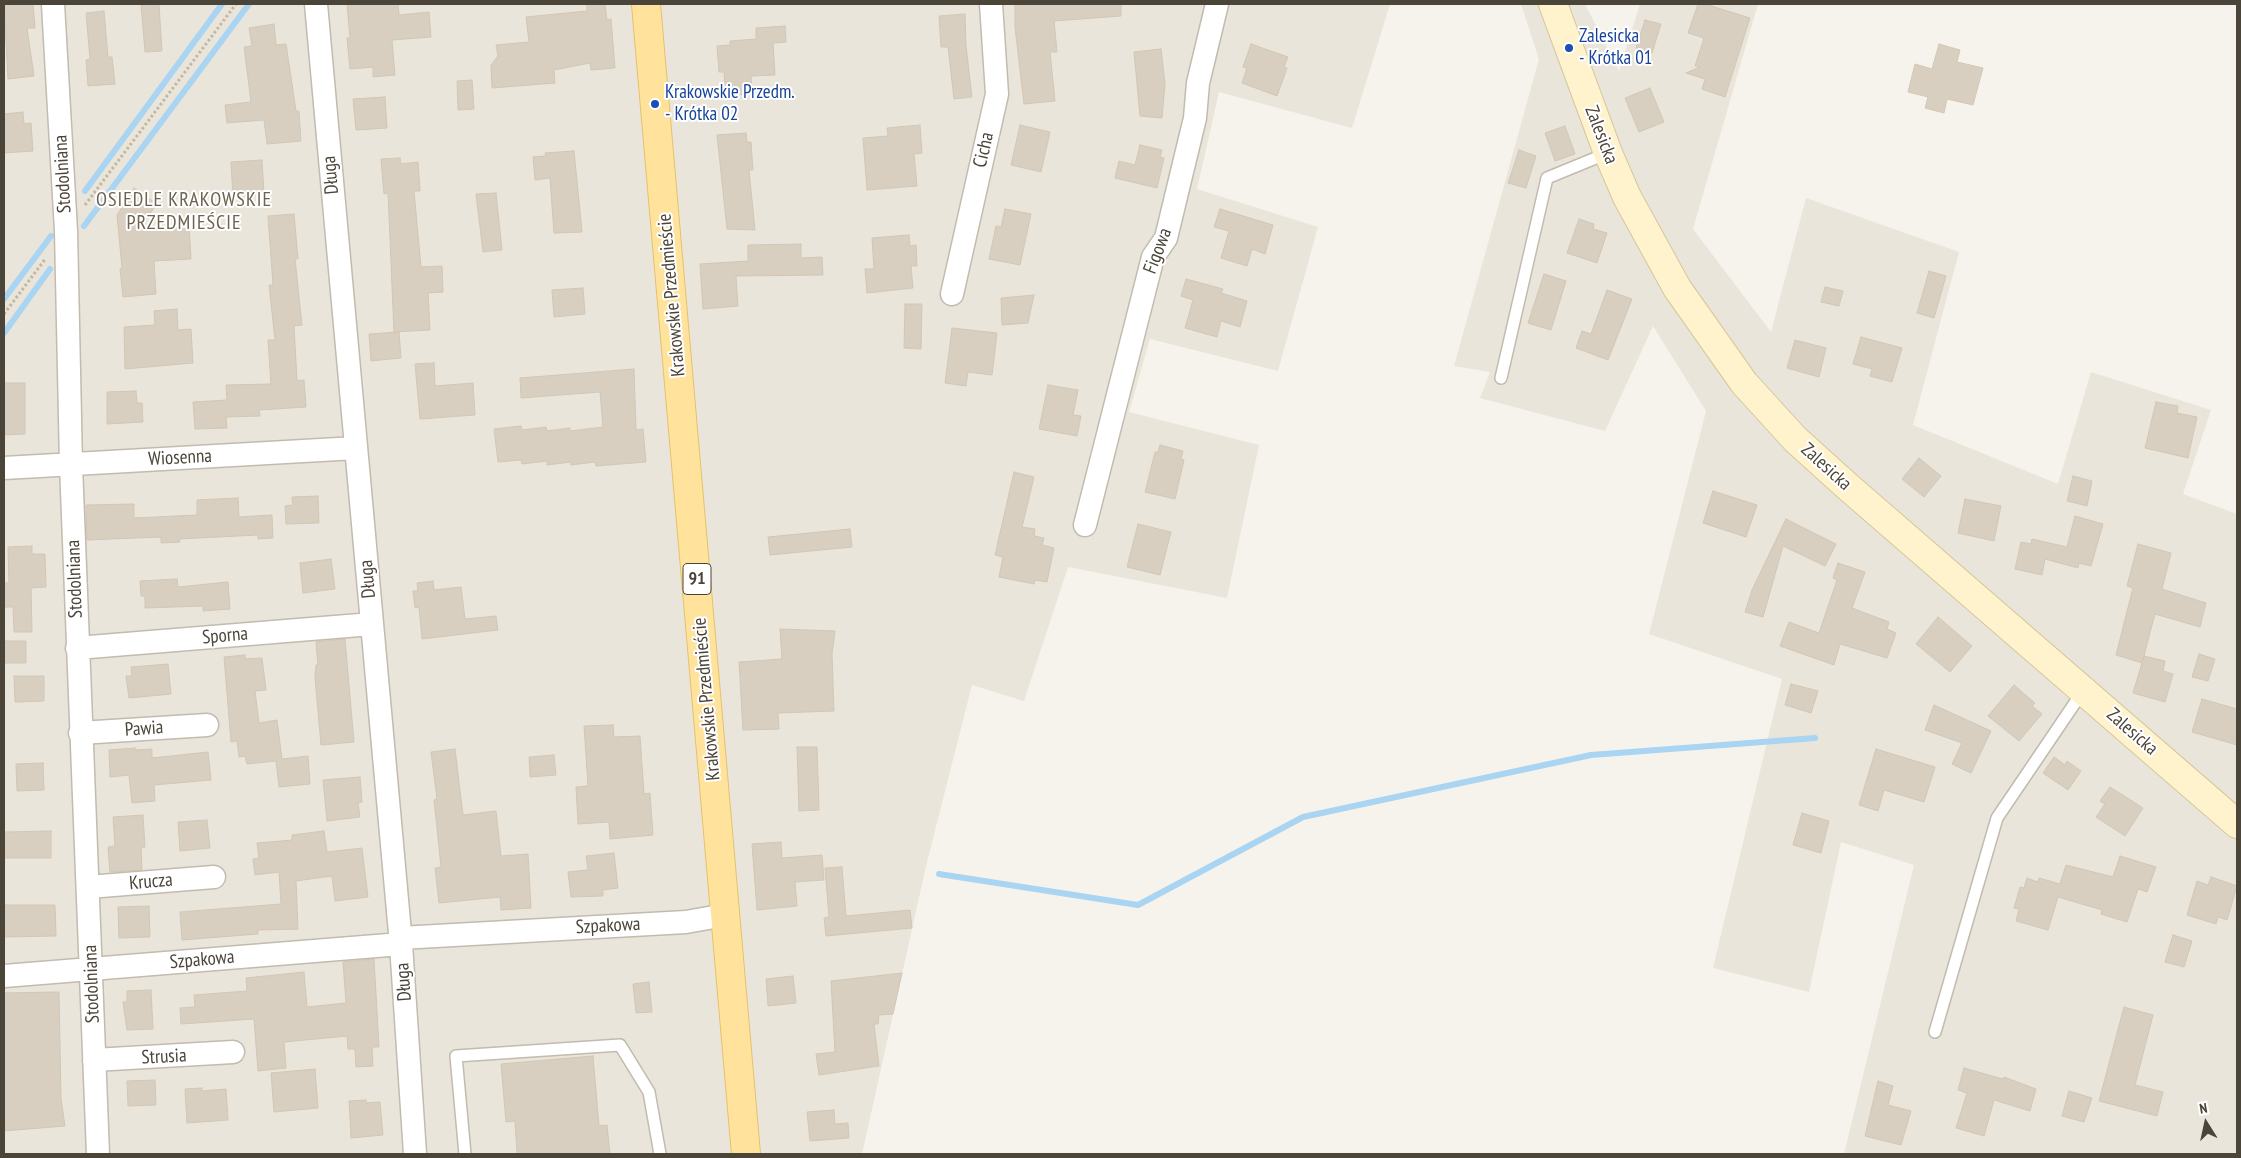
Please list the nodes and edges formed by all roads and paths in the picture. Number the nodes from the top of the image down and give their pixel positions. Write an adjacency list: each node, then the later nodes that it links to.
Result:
1 (53, 4): 15 (street, Stodolniana)
2 (236, 4): 9 (path)
3 (316, 4): 14 (street, Długa)
4 (646, 4): 26 (main road, Krakowskie Przedmieście / 91)
5 (991, 4): 11 (street, Cicha)
6 (1217, 4): 17 (street, Figowa)
7 (1553, 4): 8 (street, Zalesicka)
8 (1608, 153): 13 (lane); 20 (street, Zalesicka)
9 (84, 208)
10 (49, 254): 12 (path)
11 (952, 294)
12 (4, 314)
13 (1501, 378)
14 (356, 448): 15 (street, Wiosenna); 18 (street, Długa)
15 (71, 465): 16 (street, Wiosenna); 19 (street, Stodolniana)
16 (4, 468)
17 (1085, 525)
18 (372, 624): 19 (street, Sporna); 27 (street, Długa)
19 (77, 648): 22 (street, Stodolniana)
20 (2084, 690): 23 (street, Zalesicka); 30 (lane)
21 (207, 725): 22 (street, Pawia)
22 (80, 732): 25 (street, Stodolniana)
23 (2237, 824)
24 (214, 877): 25 (street, Krucza)
25 (88, 887): 28 (street, Stodolniana)
26 (725, 915): 27 (street, Szpakowa); 37 (main road, Krakowskie Przedmieście / 91)
27 (401, 941): 28 (street, Szpakowa); 34 (street, Długa)
28 (92, 970): 29 (street, Szpakowa); 32 (street, Stodolniana)
29 (4, 976)
30 (1935, 1032)
31 (233, 1052): 32 (street, Strusia)
32 (94, 1060): 33 (street, Stodolniana)
33 (98, 1154)
34 (416, 1154)
35 (465, 1154): 36 (lane)
36 (660, 1154)
37 (746, 1154)

